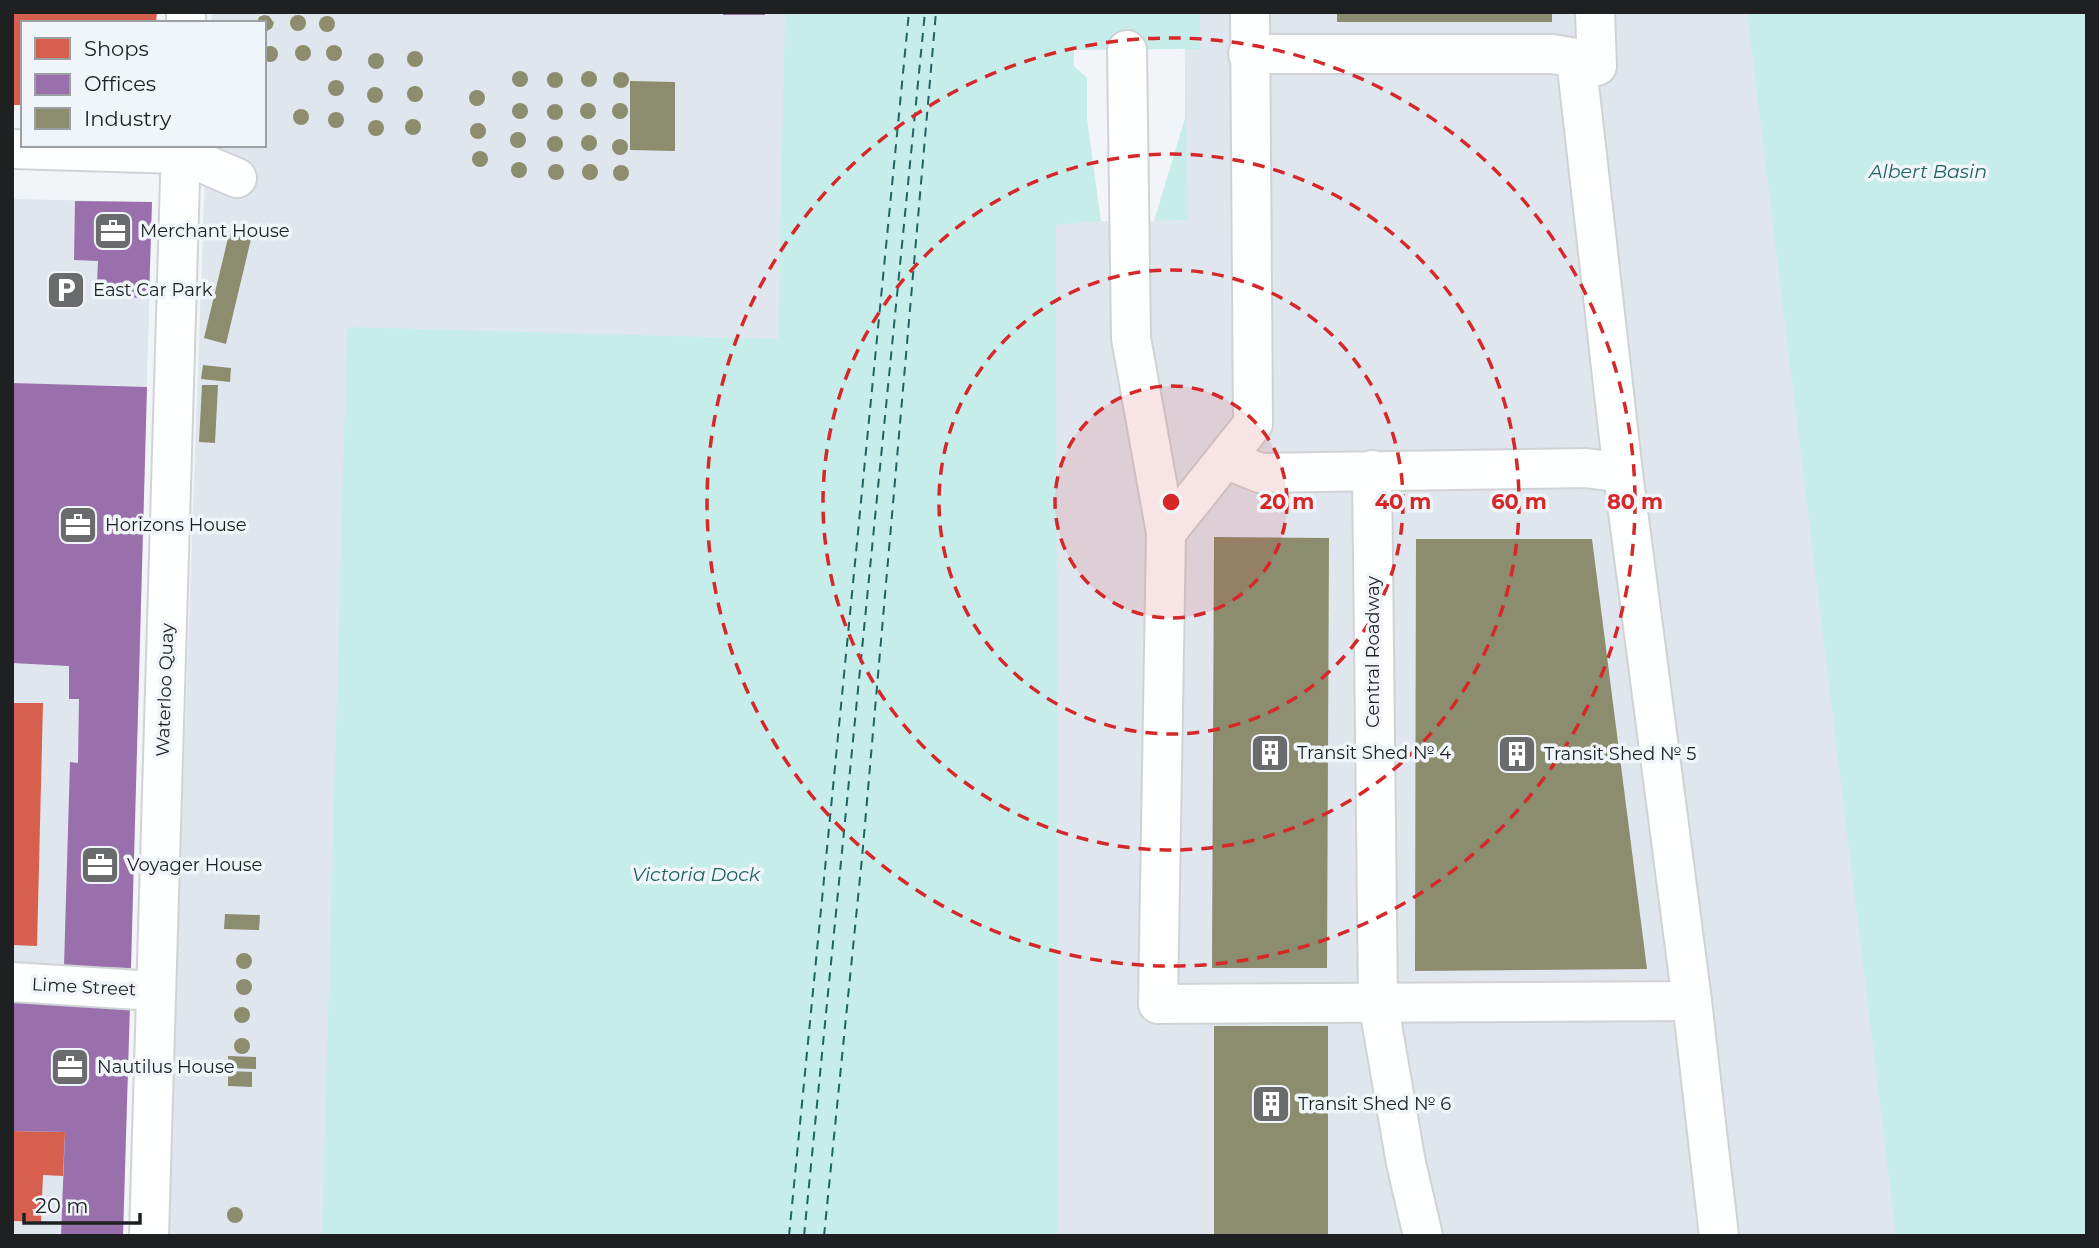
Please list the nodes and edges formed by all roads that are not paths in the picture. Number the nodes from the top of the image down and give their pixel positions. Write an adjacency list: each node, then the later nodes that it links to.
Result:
1 (1250, 12): 4 (street)
2 (1595, 12): 5 (street)
3 (1128, 50): 12 (street)
4 (1248, 54): 5 (street); 9 (street)
5 (1576, 58): 11 (street)
6 (12, 149): 7 (street)
7 (181, 149): 8 (street); 14 (street, Waterloo Quay)
8 (237, 178)
9 (1225, 459): 10 (street); 12 (street)
10 (1372, 470): 11 (street); 16 (street, Central Roadway)
11 (1623, 473): 15 (street)
12 (1166, 533): 16 (street)
13 (12, 982): 14 (street, Lime Street)
14 (155, 991): 17 (street, Waterloo Quay)
15 (1692, 1001): 16 (street); 19 (street)
16 (1378, 1002): 18 (street, Central Roadway)
17 (149, 1236)
18 (1423, 1236)
19 (1719, 1236)

